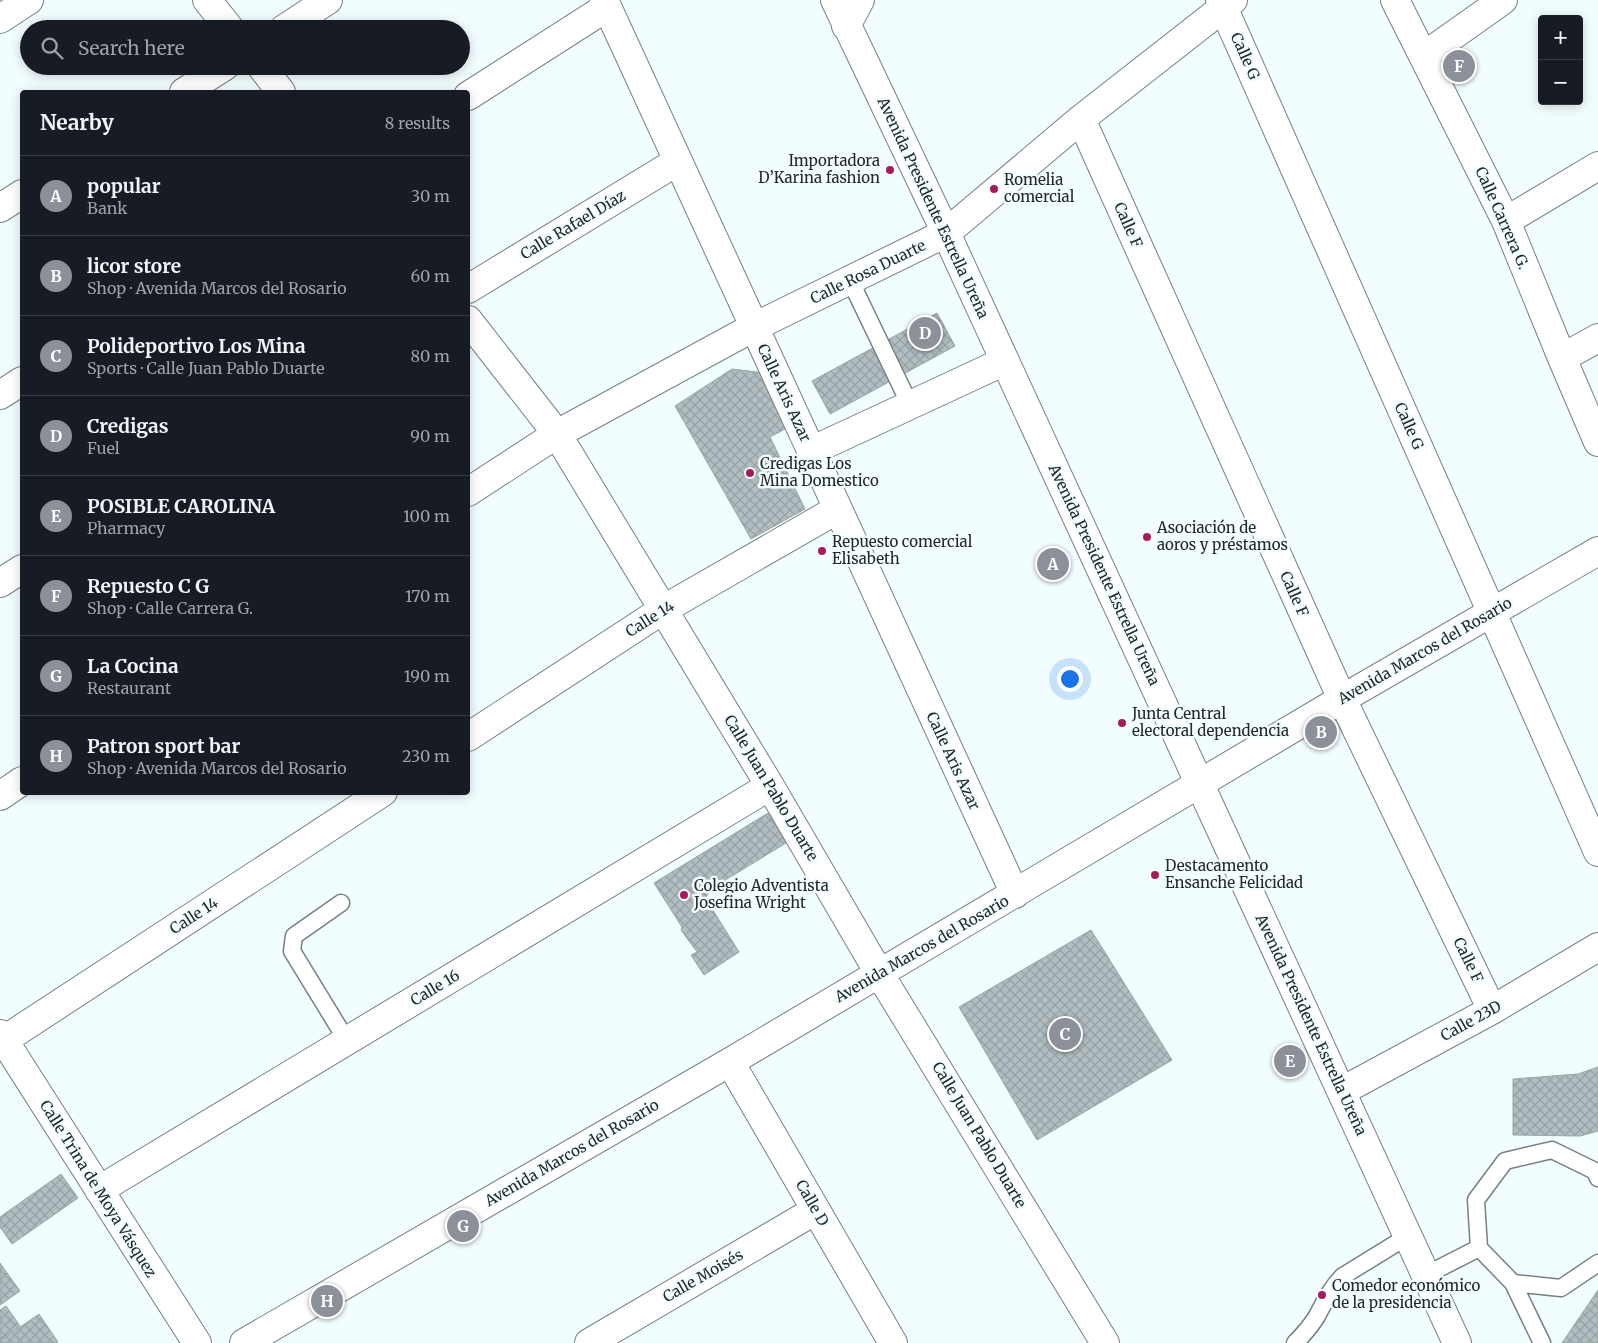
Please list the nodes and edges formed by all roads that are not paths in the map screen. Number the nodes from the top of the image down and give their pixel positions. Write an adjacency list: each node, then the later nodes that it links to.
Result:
1 (29, 0): 10 (street)
2 (207, 0): 11 (street)
3 (328, 0): 12 (street)
4 (835, 0): 13 (street, Avenida Presidente Estrella Ureña)
5 (860, 0): 13 (street)
6 (1395, 0): 14 (street, Calle Carrera G.)
7 (1503, 0): 14 (street)
8 (1226, 3): 20 (street, Calle Rosa Duarte); 46 (street, Calle G)
9 (606, 4): 19 (street); 21 (street, Calle Aris Azar)
10 (0, 19)
11 (223, 20)
12 (298, 20)
13 (846, 26): 26 (street, Avenida Presidente Estrella Ureña)
14 (1424, 56): 25 (street, Calle Carrera G.)
15 (211, 75): 17 (street)
16 (267, 75): 18 (street)
17 (187, 90)
18 (279, 90)
19 (470, 95)
20 (1081, 120): 26 (street, Calle Rosa Duarte); 47 (street, Calle F)
21 (678, 161): 28 (street, Calle Rafael Díaz); 30 (street, Calle Aris Azar)
22 (1598, 166): 25 (street)
23 (20, 195): 24 (street)
24 (0, 208)
25 (1506, 221): 32 (street, Calle Carrera G.)
26 (946, 233): 27 (street, Calle Rosa Duarte); 33 (street, Avenida Presidente Estrella Ureña)
27 (850, 280): 30 (street, Calle Rosa Duarte); 36 (lane)
28 (470, 288)
29 (470, 323): 37 (street, Calle Juan Pablo Duarte)
30 (754, 327): 37 (street, Calle Rosa Duarte); 39 (street, Calle Aris Azar)
31 (1598, 338): 32 (street)
32 (1562, 358): 38 (street, Calle Carrera G.)
33 (1005, 361): 36 (street); 50 (street, Avenida Presidente Estrella Ureña)
34 (20, 382): 35 (street)
35 (0, 395)
36 (910, 406): 39 (street)
37 (557, 434): 40 (street, Calle Rosa Duarte); 45 (street, Calle Juan Pablo Duarte)
38 (1598, 442)
39 (811, 452): 41 (street, Calle Aris Azar)
40 (470, 491)
41 (838, 509): 45 (street, Calle 14); 55 (street, Calle Aris Azar)
42 (1598, 551): 46 (street, Avenida Marcos del Rosario)
43 (20, 570): 44 (street)
44 (0, 583)
45 (664, 609): 48 (street, Calle 14); 51 (street, Calle Juan Pablo Duarte)
46 (1492, 613): 47 (street, Avenida Marcos del Rosario); 54 (street, Calle G)
47 (1342, 699): 50 (street, Avenida Marcos del Rosario); 59 (street, Calle F)
48 (470, 737)
49 (20, 782): 53 (street)
50 (1200, 783): 55 (street, Avenida Marcos del Rosario); 63 (street, Avenida Presidente Estrella Ureña)
51 (770, 786): 58 (street, Calle Juan Pablo Duarte); 61 (street, Calle 16)
52 (378, 795): 60 (street, Calle 14)
53 (0, 796)
54 (1598, 852)
55 (1015, 894): 58 (street, Avenida Marcos del Rosario)
56 (341, 903): 61 (lane)
57 (1598, 947): 59 (street, Calle 23D)
58 (879, 972): 62 (street, Avenida Marcos del Rosario); 76 (street, Calle Juan Pablo Duarte)
59 (1492, 1010): 63 (street, Calle 23D)
60 (2, 1037): 65 (street, Calle Trina de Moya Vásquez)
61 (346, 1041): 65 (street, Calle 16)
62 (730, 1062): 66 (street, Calle D); 73 (street, Avenida Marcos del Rosario)
63 (1342, 1091): 67 (street, Avenida Presidente Estrella Ureña)
64 (1598, 1178): 68 (lane)
65 (99, 1190): 72 (street, Calle Trina de Moya Vásquez)
66 (816, 1210): 74 (street, Calle Moisés); 75 (street, Calle D)
67 (1408, 1236): 70 (street, Avenida Presidente Estrella Ureña); 77 (lane)
68 (1479, 1248): 70 (lane); 71 (lane)
69 (1598, 1263): 71 (lane)
70 (1426, 1275): 78 (street, Avenida Presidente Estrella Ureña)
71 (1513, 1283): 79 (lane)
72 (196, 1343)
73 (244, 1343)
74 (589, 1343)
75 (893, 1343)
76 (1105, 1343)
77 (1295, 1343)
78 (1457, 1343)
79 (1542, 1343)

